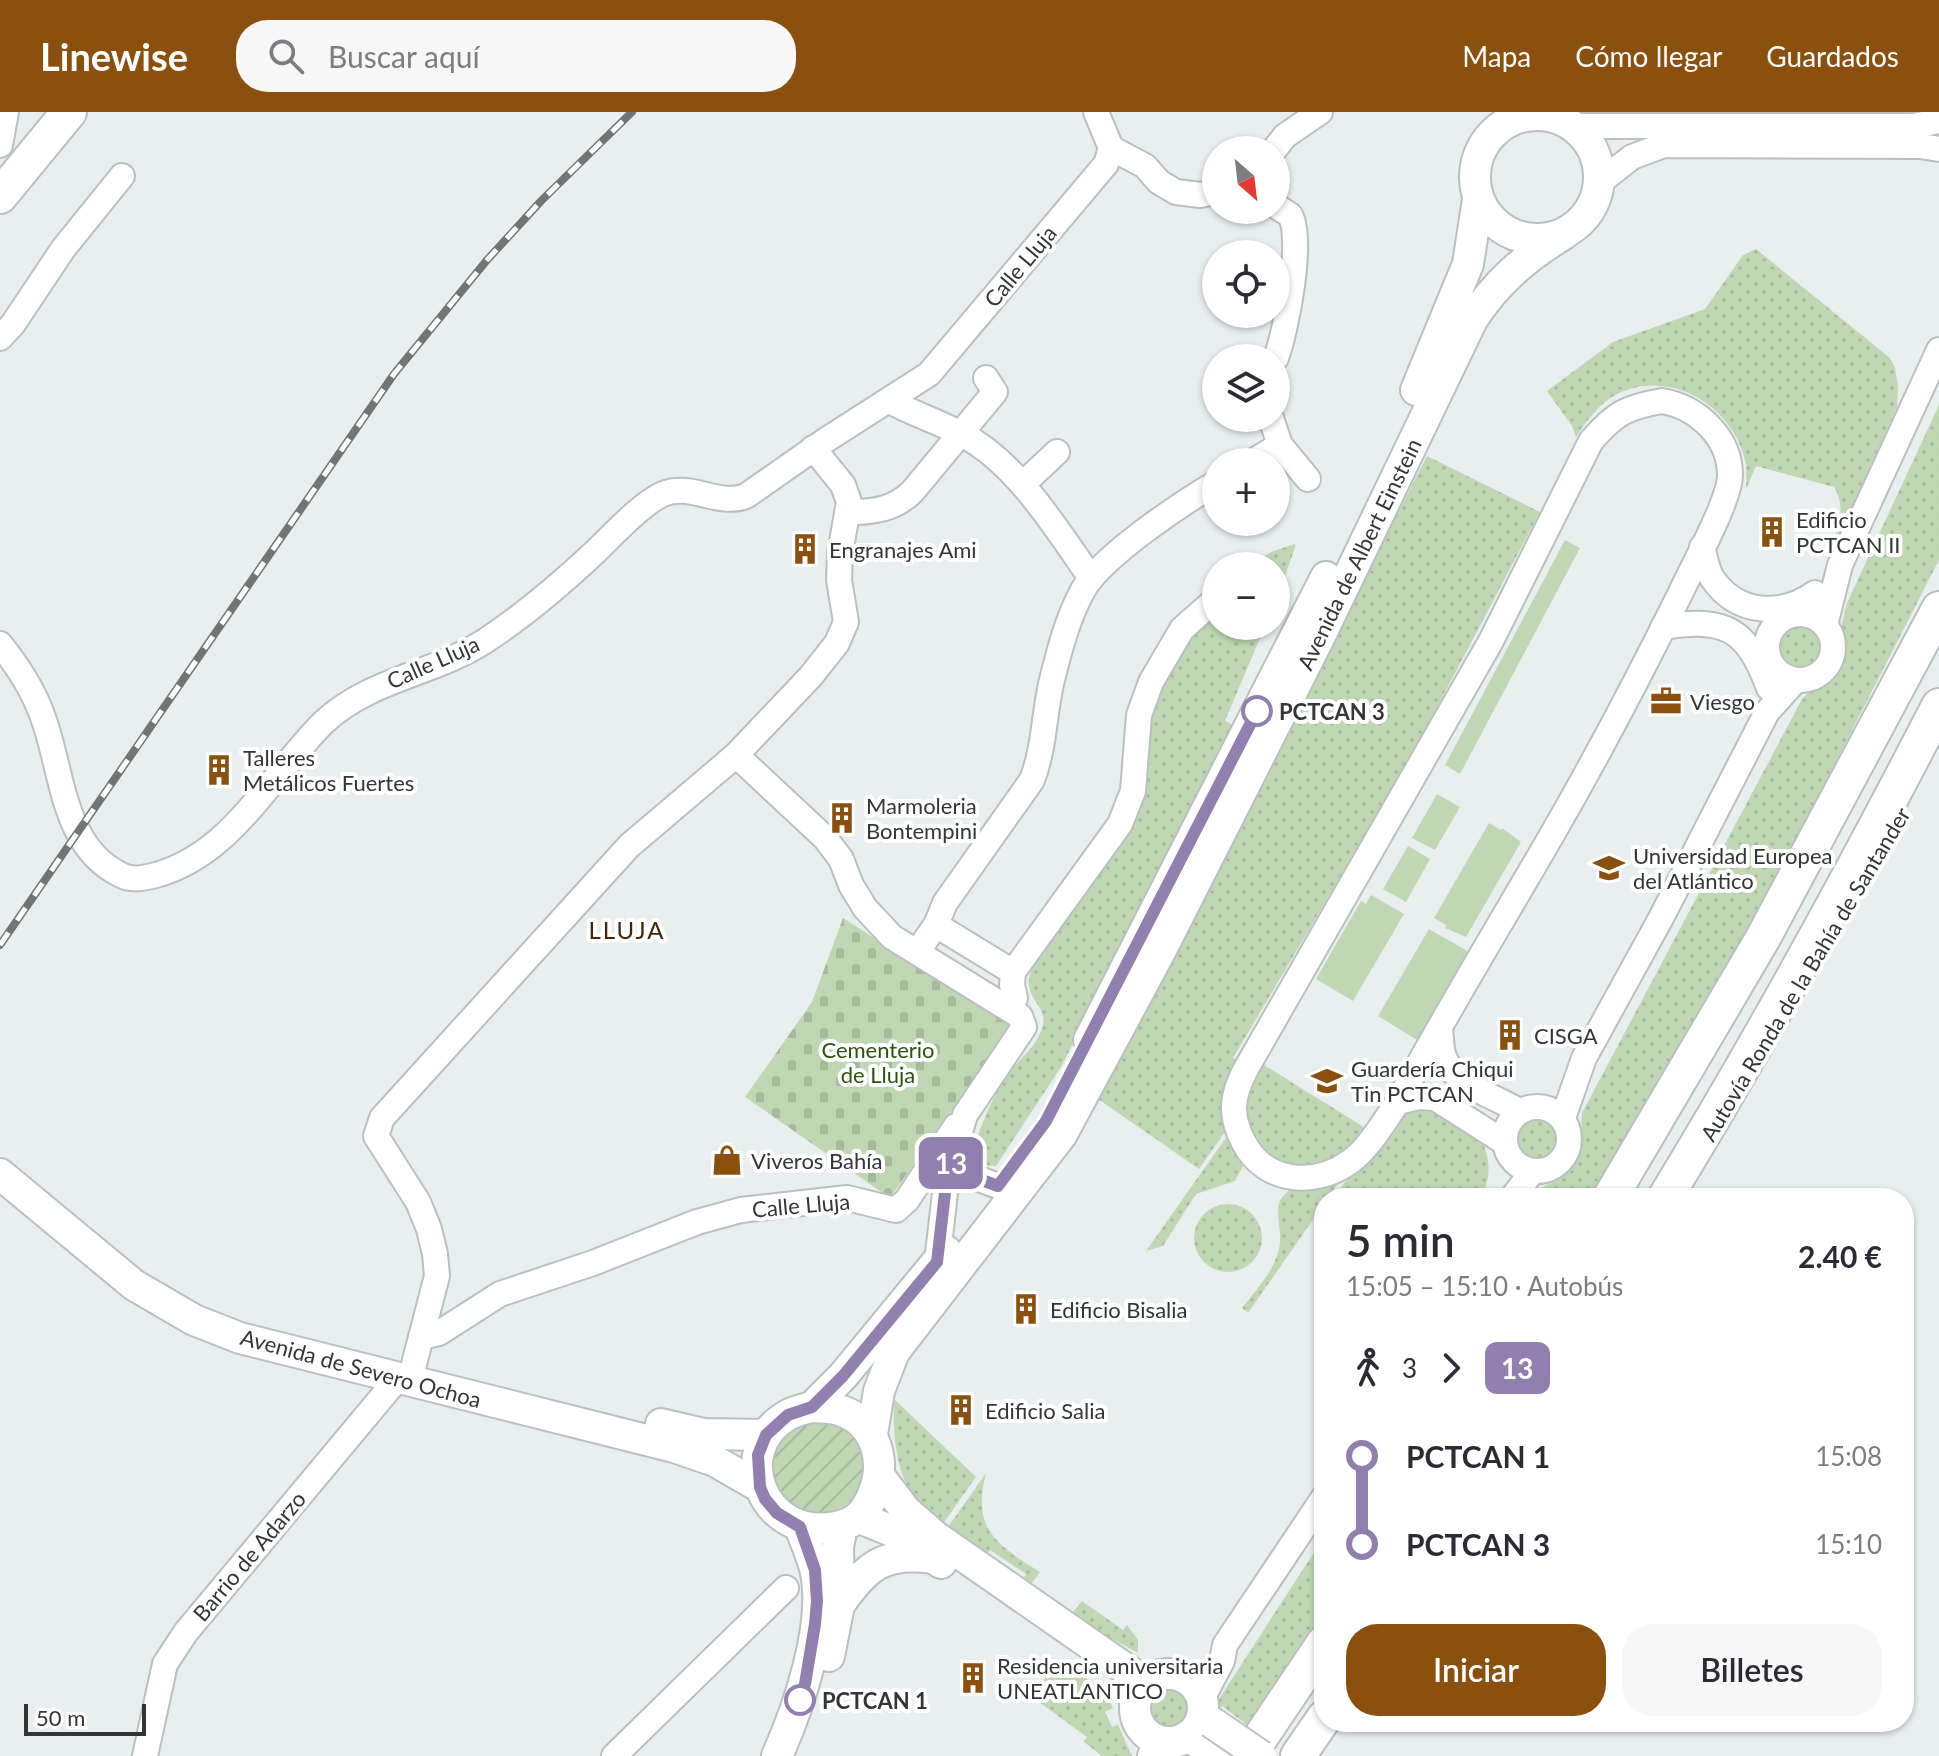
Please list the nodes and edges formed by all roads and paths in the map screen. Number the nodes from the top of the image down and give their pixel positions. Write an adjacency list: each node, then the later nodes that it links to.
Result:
1 (6, 112): 8 (street)
2 (69, 112): 11 (highway)
3 (1096, 112): 9 (street)
4 (1320, 112): 7 (street)
5 (1939, 121): 6 (street)
6 (1575, 126): 13 (main road); 15 (main road)
7 (1285, 136)
8 (0, 145)
9 (1111, 148): 14 (street); 22 (street, Calle Lluja)
10 (1939, 149): 13 (street)
11 (6, 176)
12 (122, 176): 18 (street)
13 (1600, 182): 17 (main road)
14 (1202, 195)
15 (1478, 199): 17 (main road); 64 (main road, Avenida de Albert Einstein)
16 (1290, 215): 19 (street)
17 (1564, 234): 73 (main road, Avenida de Albert Einstein)
18 (0, 338)
19 (1281, 344)
20 (1939, 350): 34 (street)
21 (986, 378): 24 (street)
22 (890, 401): 24 (street); 26 (street, Calle Lluja)
23 (1276, 432): 25 (street)
24 (959, 433): 30 (street); 32 (street)
25 (1280, 445): 27 (street); 29 (street)
26 (813, 448): 32 (street); 41 (street, Calle Lluja)
27 (1275, 448)
28 (1057, 452): 30 (street)
29 (1308, 479)
30 (1023, 484): 35 (street)
31 (1202, 493): 35 (street)
32 (847, 513): 47 (street)
33 (1702, 547): 39 (street); 40 (street); 55 (street)
34 (1840, 565): 39 (street); 39 (street)
35 (1091, 578): 49 (street)
36 (1939, 586): 48 (highway)
37 (1939, 609): 48 (highway)
38 (1202, 611): 51 (street, Calle Lluja)
39 (1814, 611): 42 (street); 43 (street)
40 (1663, 627): 44 (street); 53 (street)
41 (0, 644)
42 (1771, 664): 43 (street); 44 (street)
43 (1796, 680): 44 (street)
44 (1768, 700): 54 (street)
45 (1939, 706): 67 (highway)
46 (1939, 748): 68 (highway, Autovía Ronda de la Bahía de Santander)
47 (736, 755): 50 (street); 71 (street)
48 (1837, 803): 66 (highway)
49 (936, 925): 50 (street); 51 (street)
50 (917, 952): 52 (street)
51 (1013, 972): 52 (street, Calle Lluja)
52 (1008, 1008): 57 (street, Calle Lluja)
53 (1440, 1029): 55 (street); 56 (street)
54 (1584, 1058): 56 (street); 58 (street)
55 (1398, 1102): 60 (street)
56 (1529, 1109): 58 (street); 60 (street)
57 (965, 1115): 59 (street, Calle Lluja); 71 (street, Calle Lluja)
58 (1563, 1118): 62 (street)
59 (959, 1140): 64 (street); 70 (street, Calle Lluja)
60 (1504, 1142): 62 (street)
61 (0, 1150): 69 (main road, Avenida de Severo Ochoa)
62 (1532, 1172): 65 (street)
63 (0, 1174): 69 (main road, Avenida de Severo Ochoa)
64 (998, 1186): 70 (main road, Avenida de Albert Einstein)
65 (1520, 1188)
66 (1616, 1188)
67 (1672, 1188)
68 (1672, 1188)
69 (70, 1221): 71 (main road, Avenida de Severo Ochoa)
70 (937, 1262): 72 (main road, Avenida de Albert Einstein)
71 (411, 1360): 74 (main road, Avenida de Severo Ochoa); 76 (main road, Avenida de Severo Ochoa); 88 (street, Barrio de Adarzo)
72 (812, 1407): 73 (main road); 74 (main road)
73 (872, 1434): 75 (main road)
74 (766, 1435): 76 (main road)
75 (880, 1477): 78 (main road); 84 (main road)
76 (760, 1487): 79 (main road)
77 (1314, 1512): 85 (street)
78 (851, 1522): 79 (main road); 80 (main road); 82 (main road)
79 (800, 1527): 90 (main road)
80 (935, 1558): 82 (main road); 84 (main road)
81 (786, 1588): 89 (street)
82 (839, 1605): 91 (main road)
83 (1314, 1658): 92 (highway)
84 (1141, 1691): 85 (main road); 87 (main road)
85 (1203, 1729): 87 (main road); 93 (main road, bridge)
86 (1314, 1732): 94 (highway)
87 (1154, 1748)
88 (145, 1756)
89 (614, 1756)
90 (777, 1756)
91 (796, 1756)
92 (1248, 1756)
93 (1261, 1756)
94 (1298, 1756)

